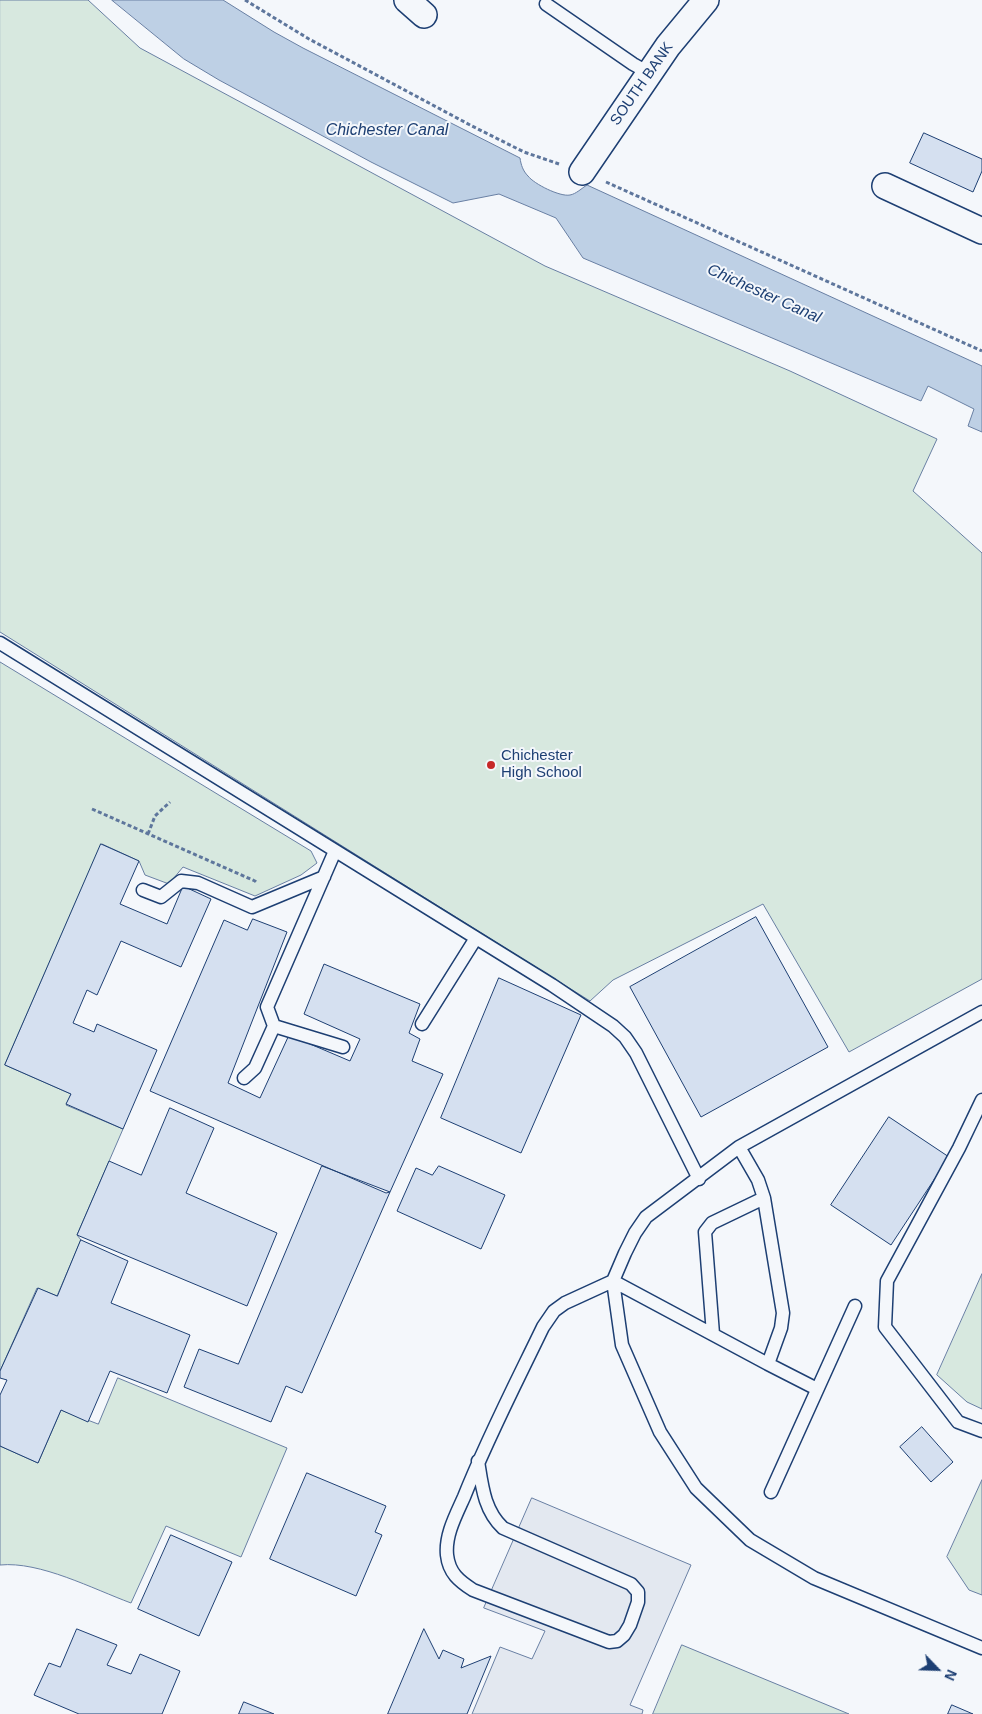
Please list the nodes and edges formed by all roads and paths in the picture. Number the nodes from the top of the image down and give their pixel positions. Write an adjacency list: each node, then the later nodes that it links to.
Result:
1 (706, 0): 3 (street, SOUTH BANK)
2 (546, 4): 3 (lane)
3 (649, 74): 4 (street, SOUTH BANK)
4 (582, 172)
5 (885, 186): 6 (street)
6 (981, 228)
7 (0, 643): 11 (lane)
8 (170, 802): 10 (path)
9 (92, 809): 10 (path)
10 (148, 834): 14 (path)
11 (335, 851): 12 (lane); 15 (lane)
12 (324, 877): 14 (lane); 18 (lane)
13 (143, 890): 14 (lane)
14 (269, 900)
15 (476, 938): 17 (lane); 23 (lane)
16 (982, 1012): 22 (lane)
17 (422, 1024)
18 (274, 1026): 19 (lane); 20 (lane)
19 (343, 1047)
20 (244, 1078)
21 (982, 1100): 30 (lane)
22 (740, 1146): 23 (lane); 24 (lane)
23 (699, 1179): 25 (lane)
24 (764, 1198): 27 (lane); 28 (lane)
25 (613, 1281): 27 (lane); 31 (lane); 33 (lane)
26 (854, 1306): 29 (lane)
27 (713, 1334): 28 (lane)
28 (768, 1364): 29 (lane)
29 (816, 1389): 32 (lane)
30 (982, 1431)
31 (478, 1461): 31 (lane)
32 (771, 1492)
33 (982, 1648)

